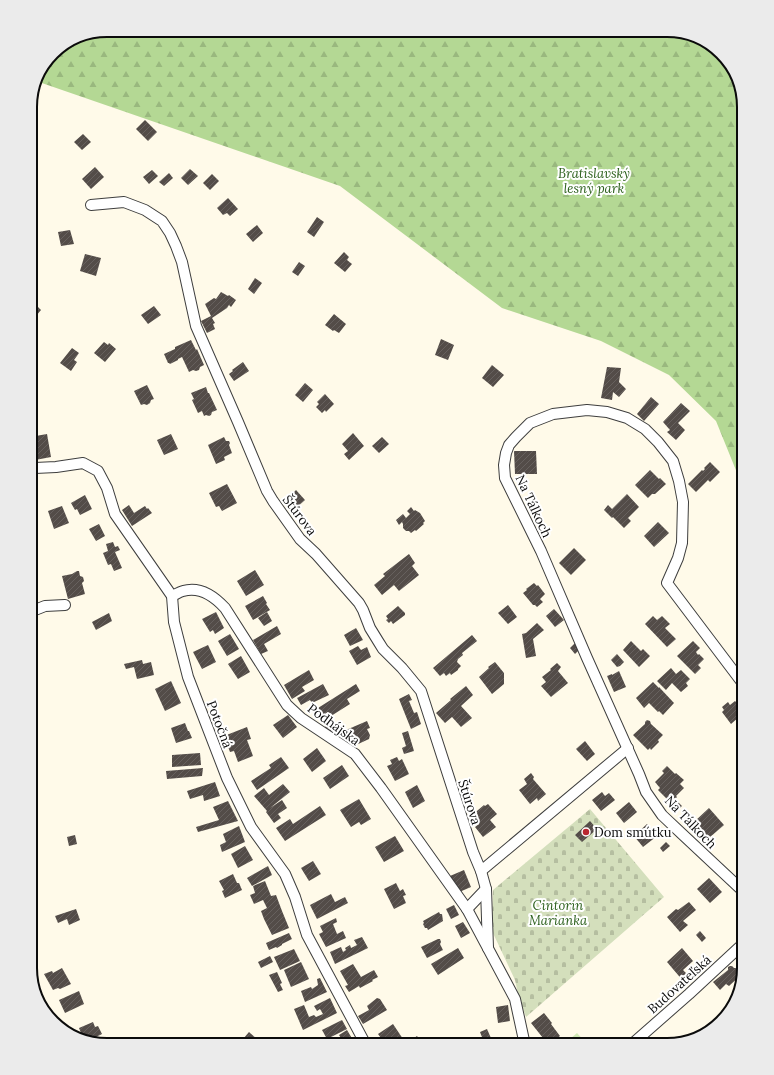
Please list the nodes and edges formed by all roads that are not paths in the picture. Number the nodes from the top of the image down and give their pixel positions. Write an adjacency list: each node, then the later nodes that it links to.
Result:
1 (91, 205): 8 (street, Štúrova)
2 (37, 468): 3 (street)
3 (172, 596): 11 (street, Podhájska); 14 (street, Potočná)
4 (66, 605): 5 (street)
5 (37, 609)
6 (737, 676): 7 (street, Na Tálkoch)
7 (628, 748): 8 (street); 9 (street, Na Tálkoch)
8 (481, 871): 10 (street, Štúrova)
9 (737, 885)
10 (486, 889): 11 (street); 12 (street, Štúrova)
11 (467, 908): 12 (street, Štúrova)
12 (488, 948): 15 (street, Štúrova)
13 (737, 949): 16 (street, Budovateľská)
14 (362, 1038)
15 (523, 1038)
16 (639, 1038)

